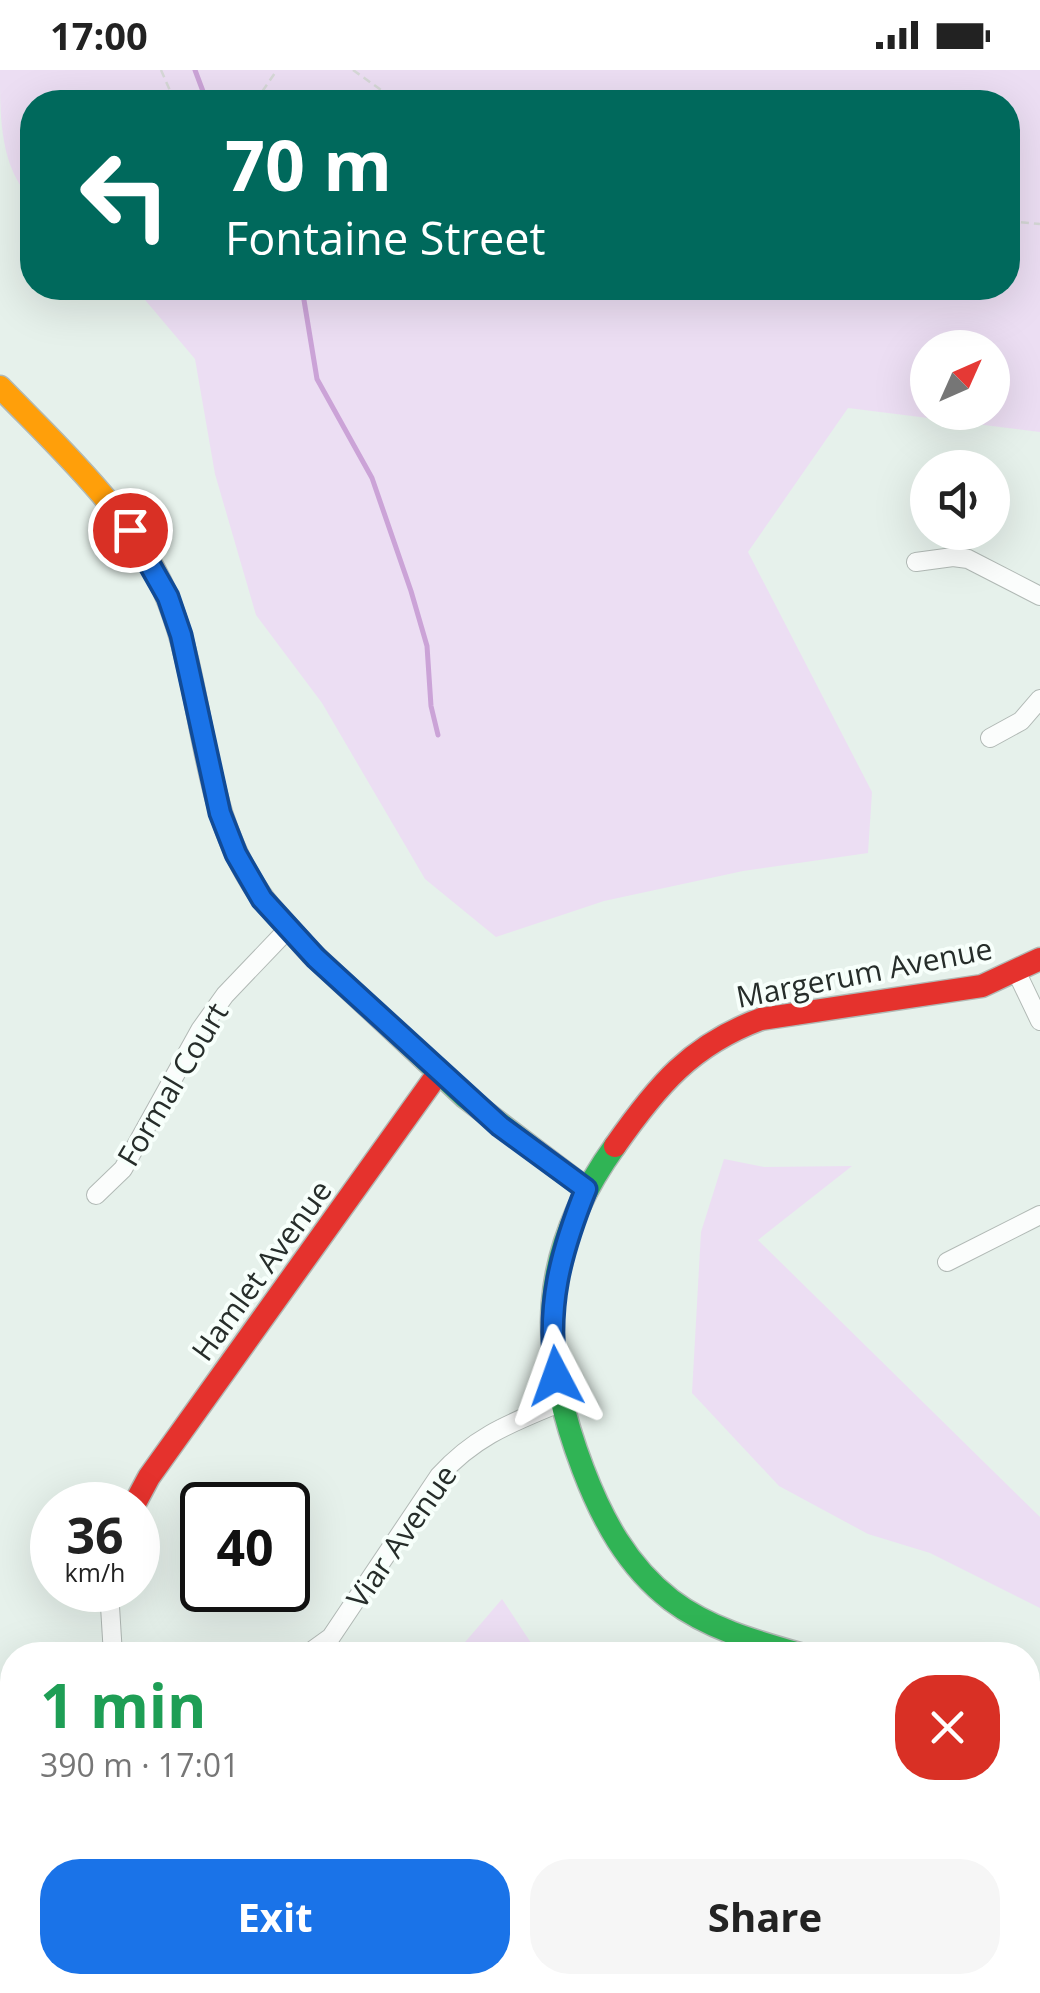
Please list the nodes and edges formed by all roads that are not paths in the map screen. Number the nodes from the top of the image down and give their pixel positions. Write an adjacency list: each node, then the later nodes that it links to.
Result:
1 (0, 387): 6 (street)
2 (916, 562): 3 (street)
3 (1040, 596)
4 (1040, 700): 5 (street)
5 (990, 738)
6 (288, 929): 10 (street); 12 (street, Formal Court)
7 (1040, 959): 8 (street, Margerum Avenue)
8 (1016, 971): 9 (street); 11 (street, Margerum Avenue)
9 (1040, 1021)
10 (439, 1072): 11 (street); 16 (street, Hamlet Avenue)
11 (586, 1189): 15 (street, Margerum Avenue)
12 (96, 1195)
13 (1040, 1215): 14 (street)
14 (947, 1262)
15 (559, 1403): 19 (street, Viar Avenue); 20 (street, Margerum Avenue)
16 (146, 1482)
17 (110, 1612): 18 (street)
18 (112, 1642)
19 (323, 1642)
20 (756, 1642)

